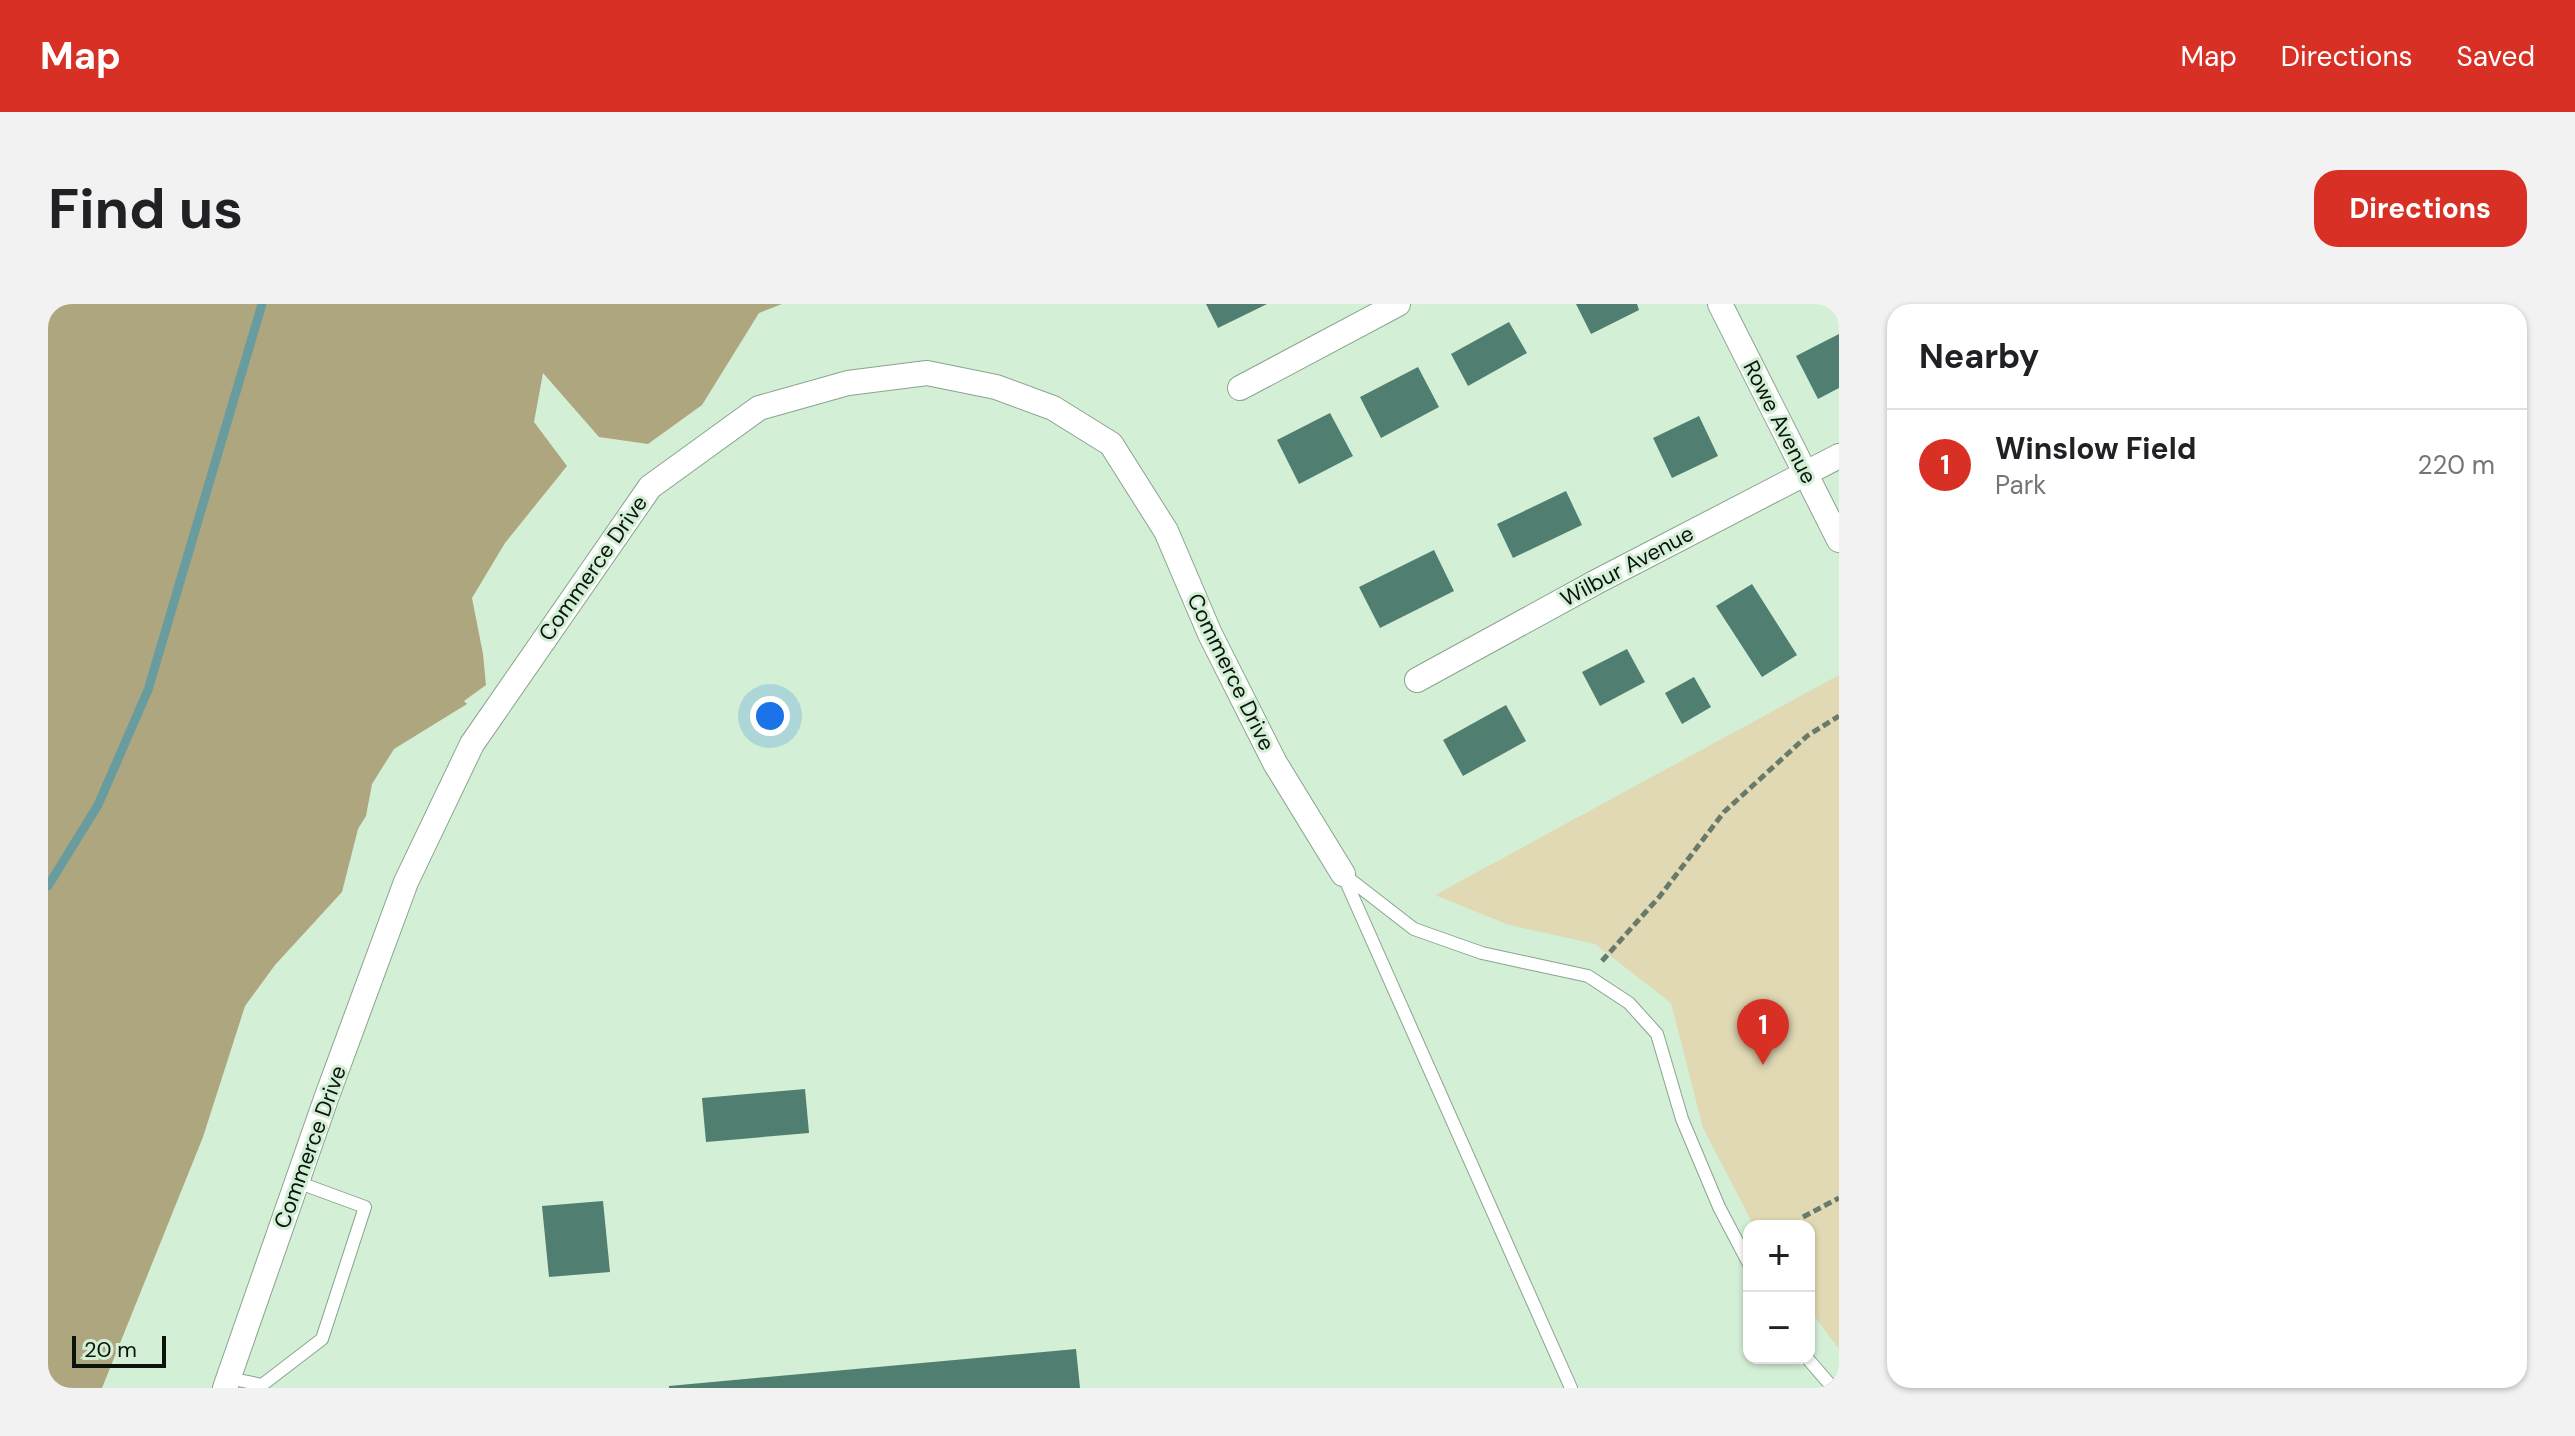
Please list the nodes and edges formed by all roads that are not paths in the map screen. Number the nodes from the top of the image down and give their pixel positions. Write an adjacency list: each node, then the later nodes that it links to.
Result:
1 (1398, 304): 3 (street)
2 (1720, 304): 5 (street, Rowe Avenue)
3 (1240, 388)
4 (1839, 456): 5 (street, Wilbur Avenue)
5 (1807, 472): 6 (street, Rowe Avenue); 7 (street, Wilbur Avenue)
6 (1839, 540)
7 (1417, 680)
8 (1343, 874): 9 (street, Commerce Drive); 10 (lane); 13 (lane)
9 (297, 1182): 12 (street, Commerce Drive); 12 (lane)
10 (1743, 1253)
11 (1812, 1364): 14 (lane)
12 (227, 1383)
13 (1571, 1388)
14 (1833, 1388)

